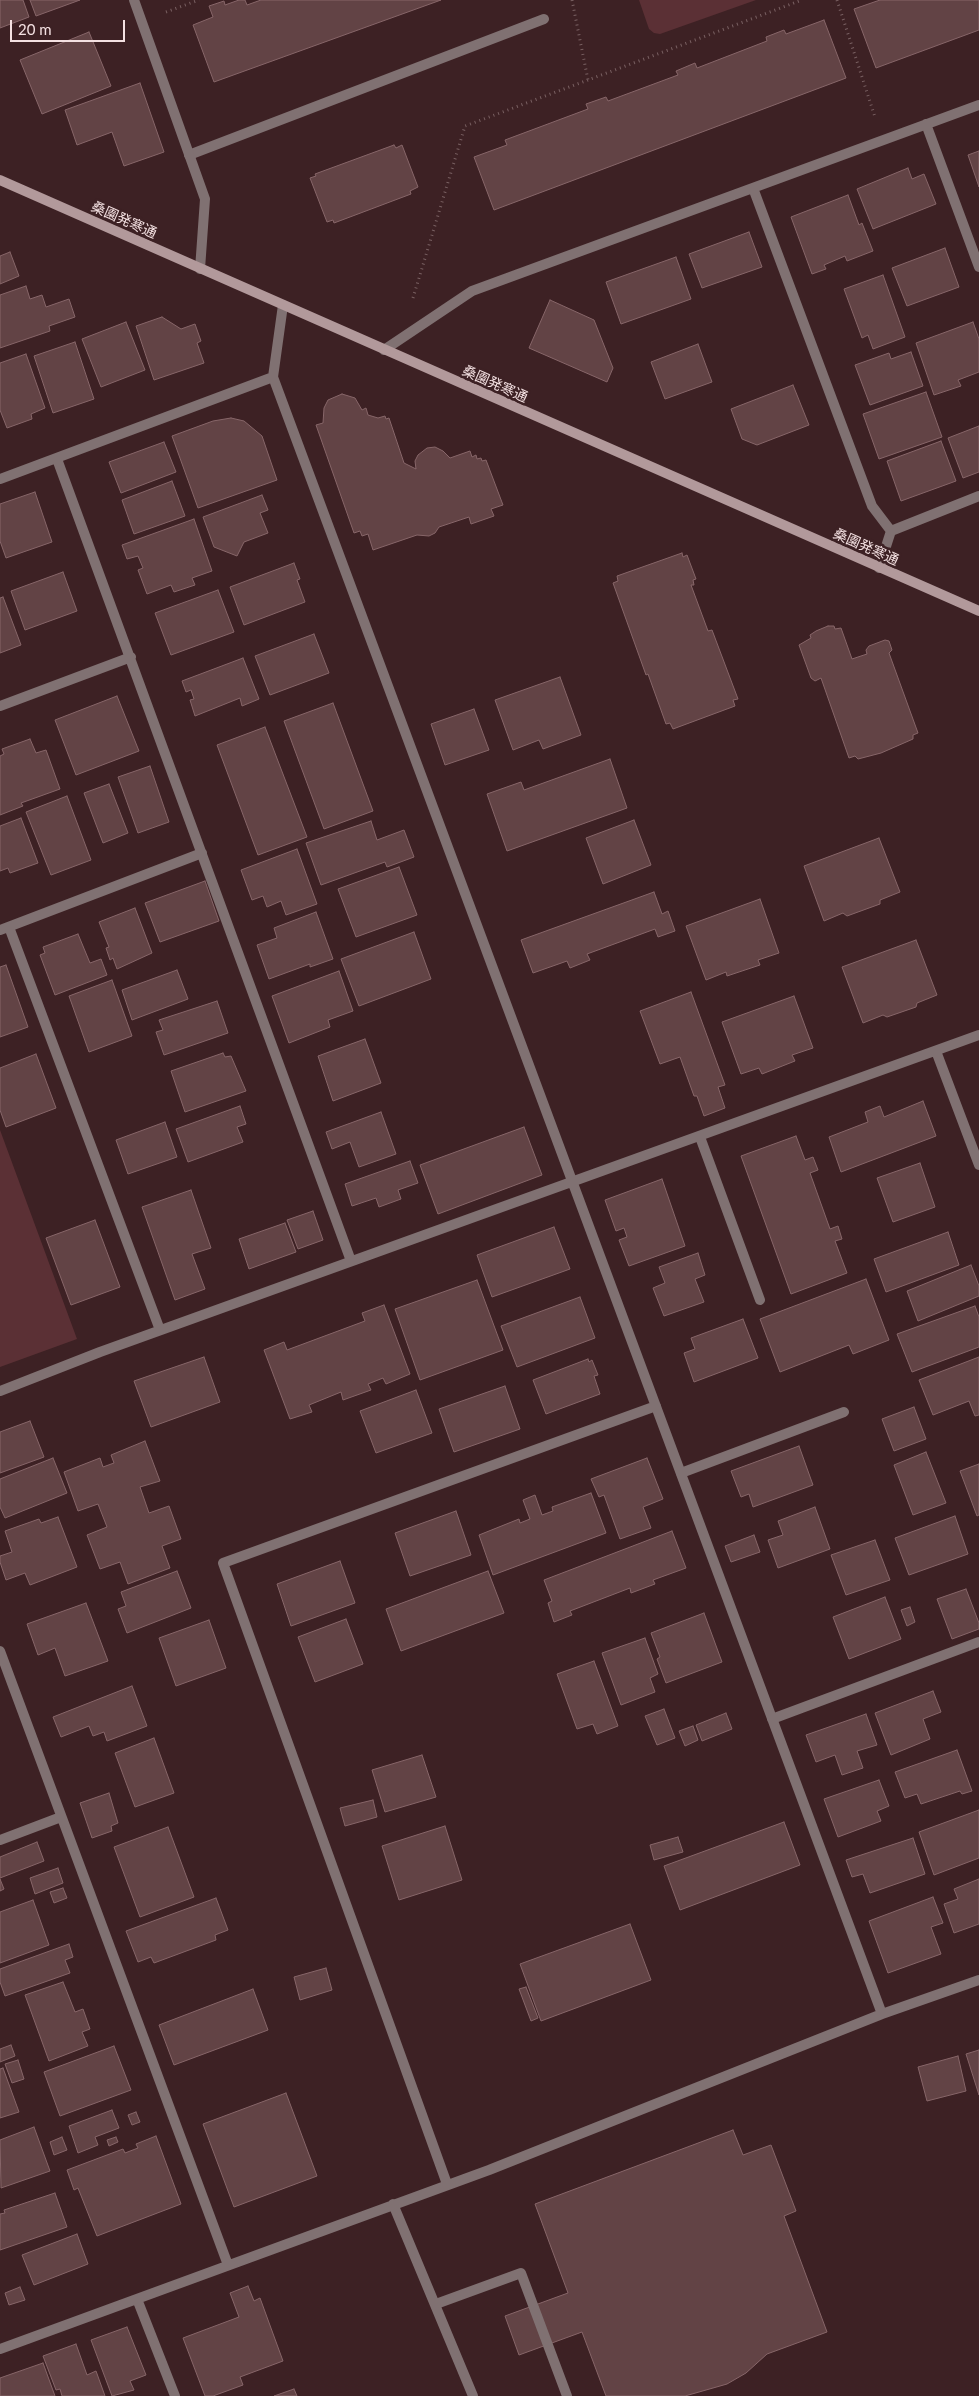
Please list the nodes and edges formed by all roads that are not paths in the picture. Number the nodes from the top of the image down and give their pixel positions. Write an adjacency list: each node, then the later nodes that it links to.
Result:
1 (134, 0): 5 (street)
2 (544, 19): 5 (street)
3 (979, 105): 4 (street)
4 (926, 124): 7 (street); 8 (street)
5 (189, 155): 9 (street)
6 (0, 180): 9 (street, 桑園発寒通)
7 (753, 188): 11 (street); 16 (street)
8 (979, 267)
9 (200, 269): 10 (street, 桑園発寒通)
10 (284, 305): 11 (street, 桑園発寒通); 12 (street)
11 (384, 350): 17 (street, 桑園発寒通)
12 (273, 377): 13 (street); 27 (street)
13 (57, 459): 14 (street); 19 (street)
14 (0, 480)
15 (979, 496): 16 (street)
16 (890, 531): 17 (street)
17 (879, 568): 18 (street, 桑園発寒通)
18 (979, 611)
19 (131, 657): 20 (street); 21 (street)
20 (0, 706)
21 (202, 854): 22 (street); 28 (street)
22 (4, 928): 30 (street)
23 (979, 1035): 24 (street)
24 (936, 1051): 25 (street); 26 (street)
25 (700, 1137): 27 (street); 29 (street)
26 (979, 1165)
27 (572, 1182): 28 (street); 32 (street)
28 (351, 1262): 30 (street)
29 (760, 1300)
30 (160, 1330): 31 (street)
31 (0, 1391)
32 (656, 1406): 34 (street); 42 (street)
33 (844, 1412): 34 (street)
34 (681, 1473): 37 (street)
35 (979, 1642): 37 (street)
36 (0, 1651): 38 (street)
37 (772, 1719): 41 (street)
38 (61, 1818): 39 (street); 44 (street)
39 (0, 1840)
40 (979, 1980): 41 (street)
41 (882, 2014): 42 (street)
42 (447, 2184): 43 (street)
43 (393, 2204): 44 (street); 46 (street)
44 (228, 2265): 45 (street)
45 (137, 2299): 47 (street); 48 (street)
46 (436, 2304): 49 (street); 50 (street)
47 (0, 2349)
48 (175, 2396)
49 (472, 2396)
50 (568, 2396)

